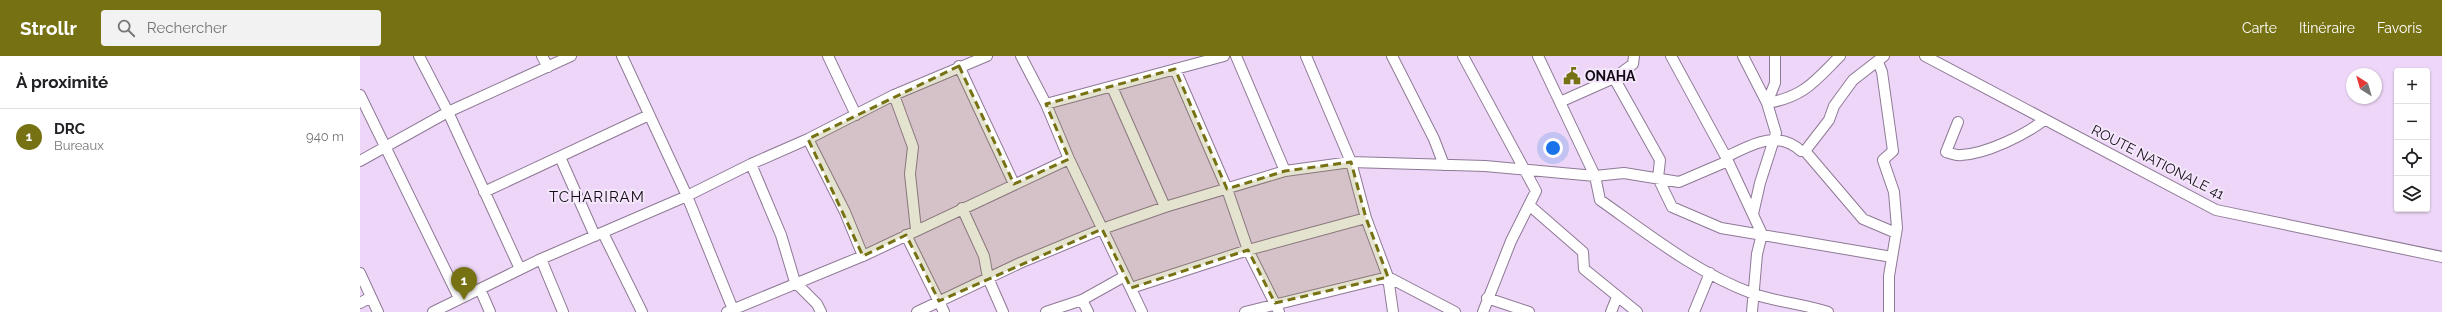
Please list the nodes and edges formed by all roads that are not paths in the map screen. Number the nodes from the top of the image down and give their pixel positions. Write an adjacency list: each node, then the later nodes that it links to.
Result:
1 (419, 56): 31 (street)
2 (542, 56): 22 (street)
3 (571, 56): 22 (street)
4 (622, 56): 32 (street)
5 (828, 56): 33 (street)
6 (987, 56): 21 (street)
7 (1021, 56): 30 (street)
8 (1224, 56): 23 (street)
9 (1236, 56): 48 (street)
10 (1306, 56): 44 (street)
11 (1392, 56): 46 (street)
12 (1463, 56): 47 (street)
13 (1538, 56): 28 (street)
14 (1634, 56): 24 (street)
15 (1672, 56): 42 (street)
16 (1743, 56): 29 (street)
17 (1775, 56): 29 (street)
18 (1840, 56): 29 (street)
19 (1925, 56): 34 (street, ROUTE NATIONALE 41)
20 (1881, 59): 39 (street); 63 (street)
21 (959, 66): 26 (street); 51 (street)
22 (548, 67): 31 (street)
23 (1175, 70): 25 (street); 52 (street)
24 (1614, 78): 28 (street); 50 (street)
25 (1112, 86): 30 (street); 56 (street)
26 (894, 95): 33 (street); 61 (street)
27 (360, 96): 38 (street)
28 (1560, 102): 49 (street)
29 (1767, 103): 37 (street)
30 (1046, 104): 41 (street)
31 (448, 112): 38 (street); 53 (street)
32 (649, 115): 40 (street); 54 (street)
33 (856, 115): 36 (street)
34 (2044, 120): 35 (street); 68 (street, ROUTE NATIONALE 41)
35 (1958, 122)
36 (808, 139): 45 (street); 67 (street)
37 (1772, 139): 39 (street); 42 (street); 58 (street)
38 (385, 148): 43 (street); 83 (street)
39 (1805, 151): 63 (street)
40 (560, 157): 53 (street); 64 (street)
41 (1069, 159): 51 (street); 60 (street)
42 (1727, 159): 50 (street); 58 (street)
43 (360, 161)
44 (1352, 162): 46 (street); 48 (street); 59 (street)
45 (751, 164): 54 (street); 77 (street)
46 (1444, 164): 47 (street)
47 (1525, 170): 49 (street); 55 (street)
48 (1285, 171): 52 (street)
49 (1595, 176): 50 (street); 73 (street)
50 (1658, 178): 62 (street)
51 (1014, 184): 57 (street)
52 (1227, 188): 56 (street); 66 (street)
53 (484, 192): 71 (street)
54 (686, 196): 64 (street); 89 (street)
55 (1529, 205): 82 (street); 84 (street)
56 (1164, 207): 60 (street)
57 (962, 208): 61 (street); 76 (street)
58 (1753, 214): 62 (street)
59 (1366, 218): 66 (street); 75 (street)
60 (1102, 229): 74 (street); 76 (street)
61 (916, 230): 65 (street)
62 (1762, 234): 69 (street); 80 (street)
63 (1896, 234): 69 (street)
64 (599, 235): 70 (street); 94 (street)
65 (906, 235): 67 (street); 86 (street)
66 (1248, 250): 78 (street); 88 (street)
67 (863, 256): 77 (street)
68 (2442, 257)
69 (1892, 258): 112 (street)
70 (541, 259): 71 (street); 93 (street)
71 (520, 269): 79 (street)
72 (360, 273): 81 (street)
73 (1710, 273): 80 (street); 109 (street)
74 (1125, 276): 78 (street); 85 (street)
75 (1388, 277): 88 (street); 103 (street); 104 (street)
76 (988, 278): 86 (street); 98 (street)
77 (795, 282): 89 (street); 95 (street)
78 (1131, 288): 101 (street)
79 (480, 289): 83 (street); 92 (street)
80 (1754, 294): 110 (street); 111 (street)
81 (371, 297): 87 (street); 90 (street)
82 (1617, 297): 107 (street); 108 (street)
83 (459, 298): 91 (street)
84 (1487, 298): 105 (street); 106 (street)
85 (1082, 300): 99 (street); 100 (street)
86 (939, 301): 96 (street); 97 (street)
87 (360, 303)
88 (1277, 308): 102 (street)
89 (731, 311)
90 (378, 312)
91 (433, 312)
92 (490, 312)
93 (563, 312)
94 (642, 312)
95 (821, 312)
96 (917, 312)
97 (944, 312)
98 (1004, 312)
99 (1046, 312)
100 (1088, 312)
101 (1142, 312)
102 (1245, 312)
103 (1393, 312)
104 (1455, 312)
105 (1483, 312)
106 (1529, 312)
107 (1611, 312)
108 (1637, 312)
109 (1694, 312)
110 (1752, 312)
111 (1828, 312)
112 (1889, 312)

